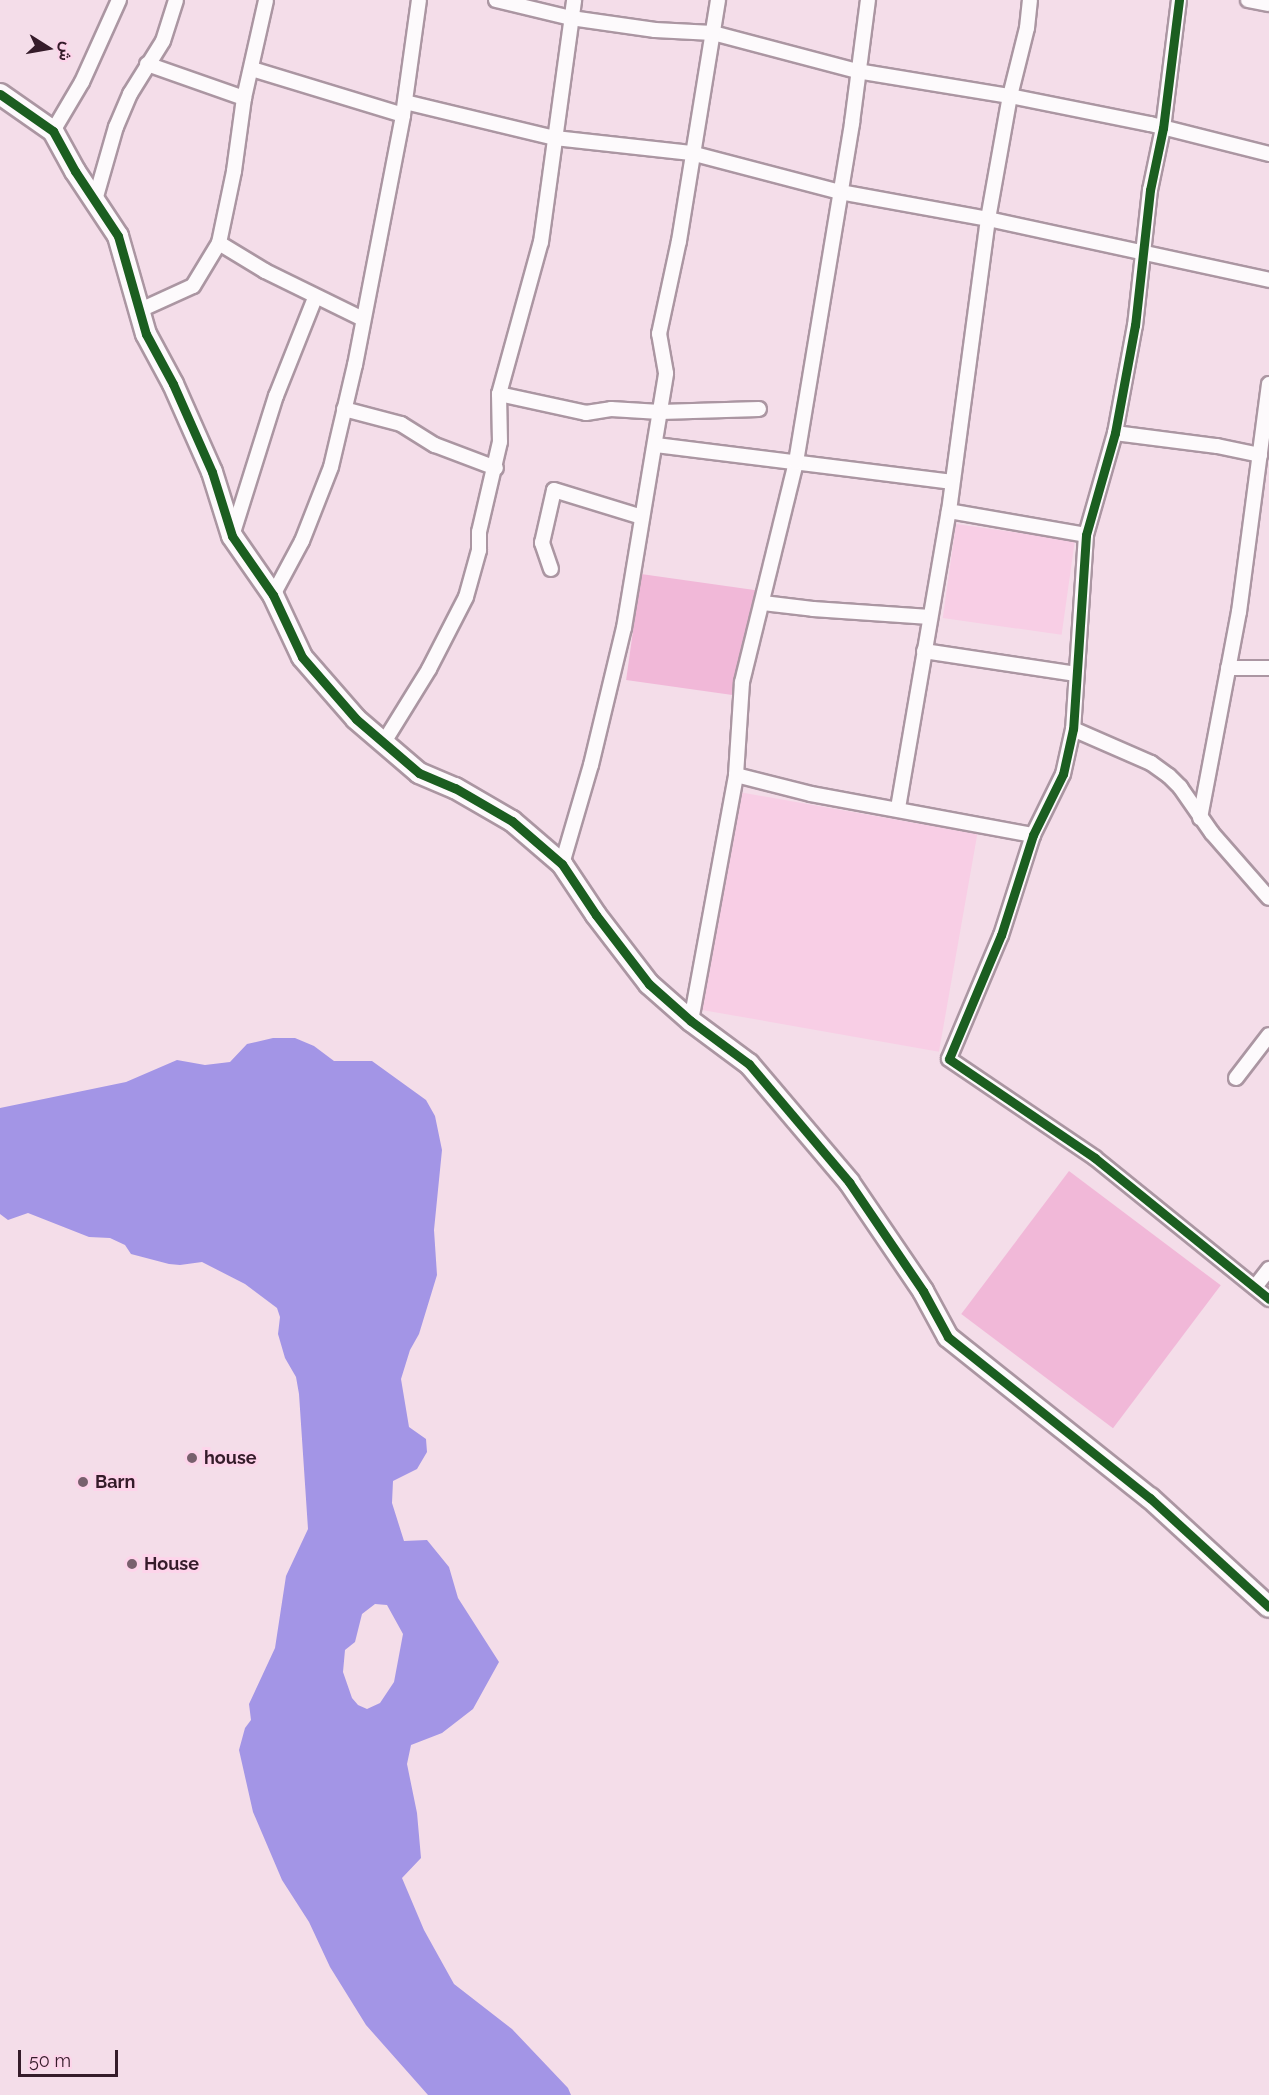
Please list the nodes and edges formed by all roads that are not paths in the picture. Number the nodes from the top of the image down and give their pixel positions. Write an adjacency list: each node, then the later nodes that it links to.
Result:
1 (119, 0): 23 (street)
2 (176, 0): 15 (street)
3 (266, 0): 16 (street)
4 (419, 0): 21 (street)
5 (496, 0): 13 (street)
6 (574, 0): 13 (street)
7 (718, 0): 14 (street)
8 (868, 0): 17 (street)
9 (1030, 0): 19 (street)
10 (1179, 0): 22 (street)
11 (1248, 0): 12 (street)
12 (1269, 4)
13 (571, 18): 14 (street); 24 (street)
14 (713, 33): 17 (street); 25 (street)
15 (147, 64): 20 (street); 28 (street)
16 (252, 69): 20 (street); 21 (street)
17 (858, 71): 19 (street); 27 (street)
18 (0, 94): 23 (street)
19 (1010, 96): 22 (street); 29 (street)
20 (244, 98): 30 (street)
21 (404, 108): 24 (street); 35 (street)
22 (1163, 129): 26 (street); 31 (street)
23 (53, 131): 28 (street)
24 (555, 138): 25 (street); 37 (street)
25 (691, 153): 27 (street); 40 (street)
26 (1269, 154)
27 (840, 192): 29 (street); 44 (street)
28 (95, 200): 34 (street)
29 (988, 219): 31 (street); 46 (street)
30 (219, 243): 33 (street); 34 (street)
31 (1143, 254): 32 (street); 41 (street)
32 (1269, 280)
33 (315, 298): 35 (street); 50 (street)
34 (138, 311): 50 (street)
35 (363, 319): 38 (street)
36 (1269, 384): 43 (street)
37 (499, 394): 40 (street); 45 (street)
38 (345, 409): 45 (street); 52 (street)
39 (759, 409): 40 (street)
40 (660, 412): 42 (street)
41 (1115, 433): 43 (street); 49 (street)
42 (656, 445): 44 (street); 48 (street)
43 (1260, 455): 56 (street)
44 (796, 462): 46 (street); 53 (street)
45 (496, 468): 60 (street)
46 (951, 482): 47 (street)
47 (949, 511): 49 (street); 54 (street)
48 (642, 517): 51 (street); 65 (street)
49 (1086, 535): 58 (street)
50 (232, 536): 52 (street)
51 (551, 569)
52 (273, 595): 60 (street)
53 (763, 603): 54 (street); 61 (street)
54 (930, 617): 55 (street)
55 (924, 651): 58 (street); 62 (street)
56 (1228, 668): 57 (street); 63 (street)
57 (1269, 668)
58 (1076, 674): 59 (street)
59 (1073, 729): 63 (street); 64 (street)
60 (384, 742): 65 (street)
61 (735, 775): 62 (street); 67 (street)
62 (898, 808): 64 (street)
63 (1200, 818): 66 (street)
64 (1033, 835): 71 (street)
65 (562, 864): 67 (street)
66 (1269, 898)
67 (691, 1021): 73 (street)
68 (1269, 1035): 69 (street)
69 (1236, 1078)
70 (1269, 1269): 71 (street)
71 (1255, 1287): 72 (street)
72 (1269, 1299)
73 (1269, 1608)

